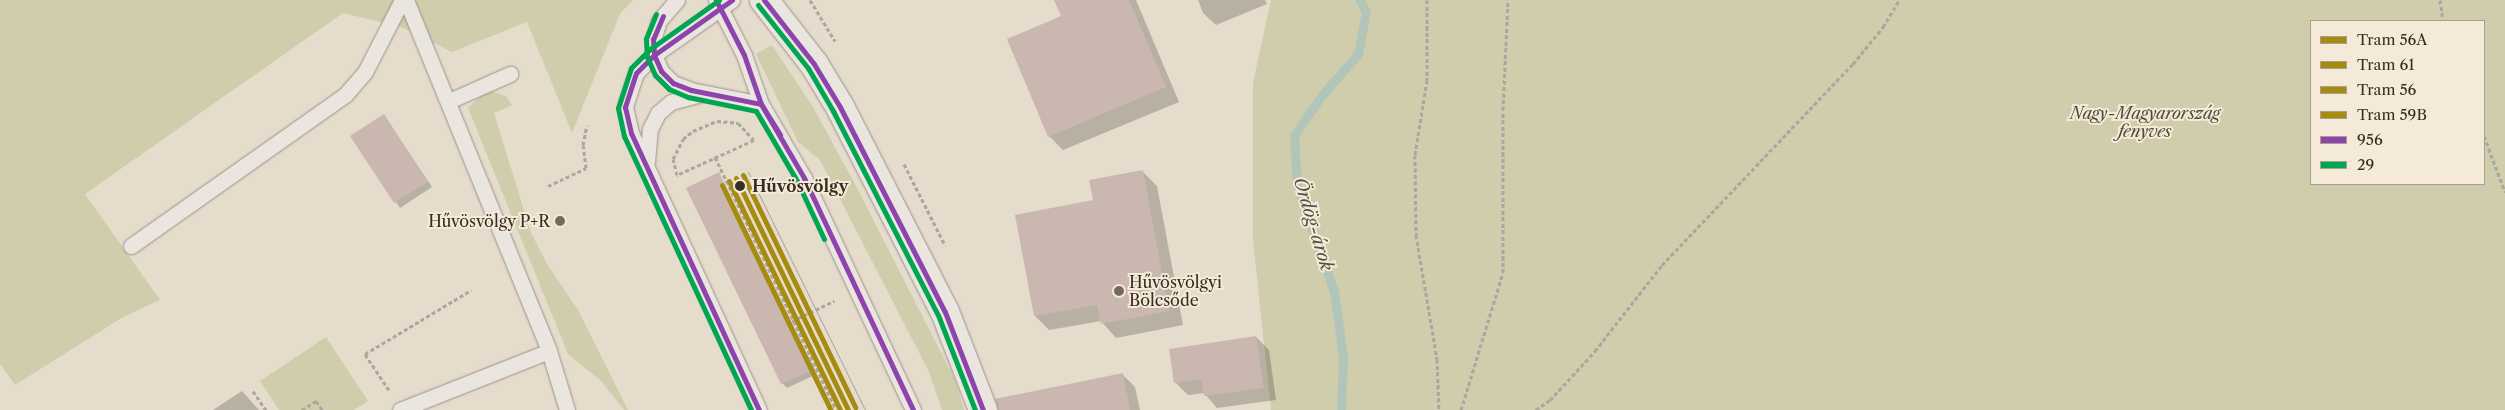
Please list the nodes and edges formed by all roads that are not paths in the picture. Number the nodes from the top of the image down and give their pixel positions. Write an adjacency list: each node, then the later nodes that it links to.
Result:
1 (404, 0): 8 (lane); 11 (lane)
2 (677, 0): 5 (lane)
3 (764, 0): 17 (main road)
4 (723, 3): 5 (lane); 9 (lane)
5 (654, 55): 7 (lane); 10 (lane)
6 (510, 74): 8 (lane)
7 (709, 94): 9 (lane); 10 (lane)
8 (449, 101): 12 (lane)
9 (760, 104): 16 (lane)
10 (648, 168): 15 (lane)
11 (131, 246)
12 (549, 351): 13 (lane); 14 (lane)
13 (401, 410)
14 (567, 410)
15 (759, 410)
16 (913, 410)
17 (983, 410)

